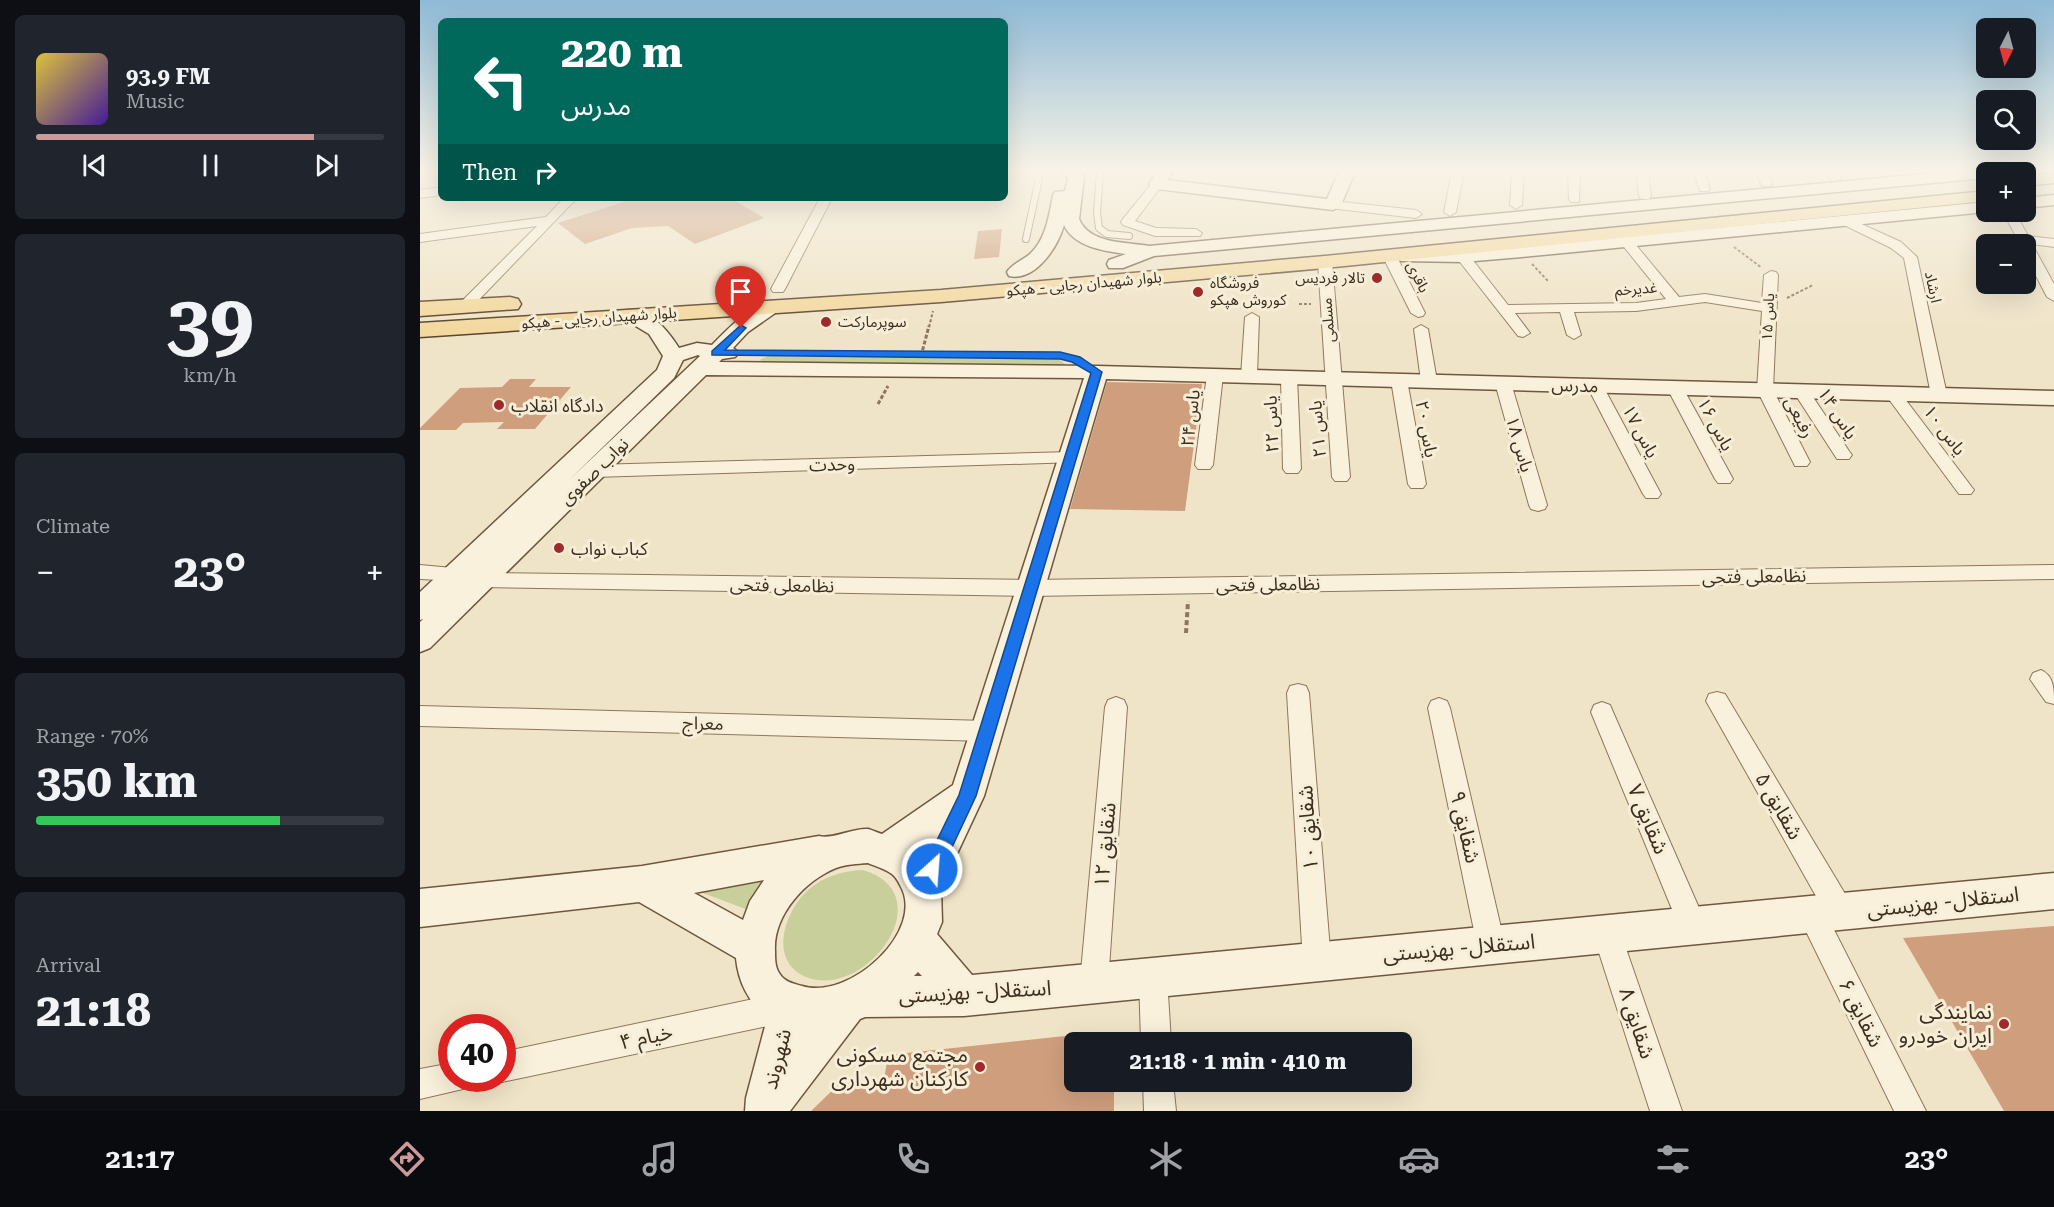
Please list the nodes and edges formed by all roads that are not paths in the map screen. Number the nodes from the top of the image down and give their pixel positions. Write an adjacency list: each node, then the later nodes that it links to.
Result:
1 (521, 224): 18 (street)
2 (545, 224): 35 (street)
3 (813, 224): 33 (street)
4 (1029, 224): 19 (lane)
5 (1066, 224): 22 (street)
6 (1069, 224): 22 (street)
7 (1098, 224): 15 (lane)
8 (1133, 224): 15 (street)
9 (1442, 224): 24 (street)
10 (1626, 224): 29 (main road, بلوار شهیدان رجایی - هپکو)
11 (1661, 224): 25 (main road, بلوار شهیدان رجایی - هپکو)
12 (1728, 224): 17 (main road)
13 (1808, 224): 17 (street)
14 (1854, 224): 62 (street, ارشاد)
15 (1130, 228): 16 (street)
16 (1196, 232)
17 (1717, 233): 21 (street)
18 (420, 238)
19 (1026, 238)
20 (2036, 241): 23 (street)
21 (1626, 242): 26 (street); 34 (street)
22 (1067, 243): 24 (street); 30 (street)
23 (2054, 243)
24 (1151, 251): 29 (street)
25 (1389, 255): 26 (street); 27 (main road, بلوار شهیدان رجایی - هپکو); 40 (street, باقری)
26 (1463, 257): 39 (street)
27 (1325, 262): 33 (main road, بلوار شهیدان رجایی - هپکو); 53 (street, مسلمی)
28 (2036, 263): 32 (street)
29 (1116, 264): 30 (main road, بلوار شهیدان رجایی - هپکو)
30 (1016, 272): 33 (main road, بلوار شهیدان رجایی - هپکو)
31 (1771, 275): 37 (street, یاس ۱۵)
32 (2054, 297)
33 (775, 298): 35 (main road, بلوار شهیدان رجایی - هپکو); 41 (main road, بلوار شهیدان رجایی - هپکو); 48 (street, نواب صفوی)
34 (1676, 302): 36 (street, غدیرخم); 37 (street, غدیرخم)
35 (465, 306): 38 (main road, بلوار شهیدان رجایی - هپکو)
36 (1566, 308): 39 (street, غدیرخم); 46 (street)
37 (1768, 308): 59 (street, یاس ۱۵)
38 (420, 309)
39 (1505, 309): 45 (street)
40 (1418, 313)
41 (631, 315): 44 (main road, بلوار شهیدان رجایی - هپکو); 47 (street)
42 (1252, 317): 51 (street)
43 (1421, 329): 55 (street)
44 (420, 330)
45 (1523, 333)
46 (1574, 335)
47 (674, 356): 48 (street); 78 (street, نواب صفوی)
48 (708, 361): 49 (street, مدرس); 49 (street, مدرس); 69 (street, نواب صفوی)
49 (1097, 372): 50 (street, مدرس); 65 (street)
50 (1215, 375): 51 (street, مدرس); 67 (street, یاس ۲۴)
51 (1249, 376): 52 (street, مدرس)
52 (1289, 377): 53 (street, مدرس); 68 (street, یاس ۲۲)
53 (1332, 378): 54 (street, مدرس); 70 (street, یاس ۲۱)
54 (1399, 380): 55 (street, مدرس); 72 (street, یاس ۲۰)
55 (1429, 381): 56 (street, مدرس)
56 (1503, 383): 57 (street, مدرس); 75 (street, یاس ۱۸)
57 (1595, 386): 58 (street, مدرس); 74 (street, یاس ۱۷)
58 (1675, 388): 59 (street, مدرس); 71 (street, یاس ۱۶)
59 (1765, 390): 60 (street, مدرس); 66 (street, رفیعی)
60 (1801, 391): 61 (street, مدرس); 64 (street, یاس ۱۴)
61 (1893, 394): 62 (street, مدرس); 73 (street, یاس ۱۰)
62 (1939, 395): 63 (street, مدرس)
63 (2054, 398)
64 (1843, 455)
65 (1071, 458): 69 (street, وحدت); 80 (street)
66 (1801, 462)
67 (1204, 465)
68 (1292, 469)
69 (594, 471): 79 (street, نواب صفوی)
70 (1341, 477)
71 (1724, 479)
72 (1417, 484)
73 (1965, 490)
74 (1652, 494)
75 (1538, 506)
76 (420, 572): 78 (street)
77 (2054, 572): 80 (street, نظامعلی فتحی)
78 (457, 574): 81 (street, نواب صفوی)
79 (482, 580): 80 (street, نظامعلی فتحی); 82 (street, نواب صفوی)
80 (1031, 588): 89 (street)
81 (420, 609)
82 (420, 640)
83 (1298, 693): 103 (street, شقایق ۱۰)
84 (1717, 701): 97 (street, شقایق ۵)
85 (1116, 707): 105 (street, شقایق ۱۲)
86 (1439, 708): 101 (street, شقایق ۹)
87 (1602, 712): 98 (street, شقایق ۷)
88 (420, 716): 89 (street, معراج)
89 (987, 731): 90 (street)
90 (967, 796): 92 (street); 94 (street)
91 (846, 848): 92 (street); 93 (street); 102 (street)
92 (889, 850): 94 (street)
93 (642, 884): 96 (street); 102 (street)
94 (923, 887): 100 (street)
95 (2054, 891): 97 (street, استقلال- بهزیستی)
96 (420, 908)
97 (1826, 913): 98 (street, استقلال- بهزیستی); 117 (street, شقایق ۶)
98 (1693, 926): 99 (street, استقلال- بهزیستی)
99 (1607, 934): 101 (street, استقلال- بهزیستی); 116 (street, شقایق ۸)
100 (917, 940): 106 (street); 107 (street)
101 (1491, 945): 103 (street, استقلال- بهزیستی)
102 (754, 947): 108 (street)
103 (1317, 962): 104 (street, استقلال- بهزیستی)
104 (1153, 978): 105 (street, استقلال- بهزیستی); 109 (street)
105 (1094, 984): 106 (street, استقلال- بهزیستی)
106 (964, 996): 107 (street, استقلال- بهزیستی)
107 (855, 1001): 108 (street); 114 (street)
108 (790, 1006): 110 (street, خیام ۴); 114 (street, شهروند)
109 (1156, 1032)
110 (516, 1064)
111 (438, 1081): 112 (street)
112 (420, 1084)
113 (1159, 1092): 115 (street)
114 (764, 1109)
115 (1160, 1111)
116 (1666, 1111)
117 (1910, 1111)

